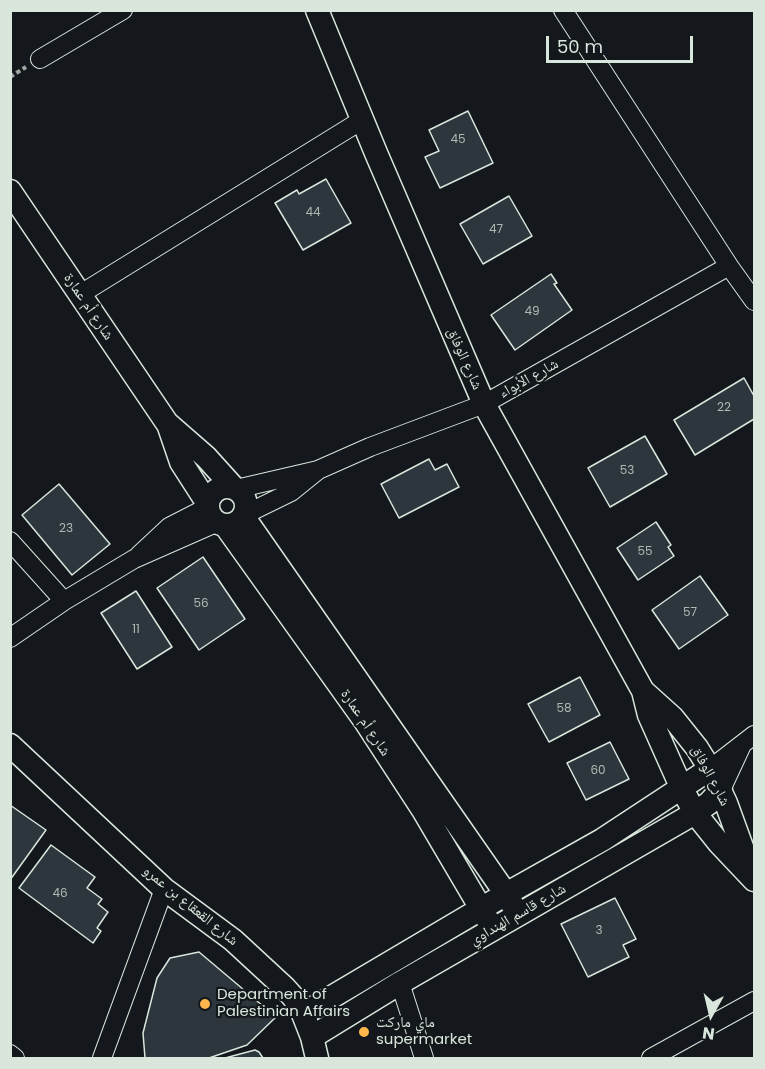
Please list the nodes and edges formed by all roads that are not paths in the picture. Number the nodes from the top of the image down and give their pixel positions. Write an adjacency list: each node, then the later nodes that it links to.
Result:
1 (123, 10): 4 (street)
2 (317, 10): 5 (street, شارع الوفاق)
3 (563, 10): 7 (street)
4 (40, 59)
5 (362, 120): 8 (street); 10 (street, شارع الوفاق)
6 (10, 191): 8 (street, شارع أم عمارة)
7 (729, 266): 9 (street); 10 (street, شارع الأبواء)
8 (79, 295): 11 (street, شارع أم عمارة)
9 (754, 301)
10 (484, 404): 12 (street, شارع الأبواء); 18 (street, شارع الوفاق)
11 (167, 423): 13 (street, شارع أم عمارة); 14 (street, شارع أم عمارة)
12 (318, 470): 13 (street, شارع الأبواء); 14 (street, شارع الأبواء)
13 (235, 489): 14 (street); 14 (street)
14 (224, 515): 16 (street, شارع الأبواء); 19 (street, شارع أم عمارة)
15 (10, 541): 16 (street)
16 (64, 601): 17 (street, شارع الأبواء)
17 (10, 638)
18 (643, 691): 22 (street, شارع الوفاق); 23 (street, شارع الوفاق)
19 (372, 716): 28 (street, شارع أم عمارة); 29 (street, شارع أم عمارة)
20 (748, 741): 22 (street); 24 (street)
21 (10, 746): 27 (street, شارع القعقاع بن عمرو)
22 (710, 769): 23 (street, شارع قاسم الهنداوي); 24 (street, شارع الوفاق)
23 (682, 789): 25 (street, شارع الوفاق); 28 (street, شارع قاسم الهنداوي)
24 (721, 790): 25 (street, شارع قاسم الهنداوي); 26 (street, شارع الوفاق)
25 (695, 813): 26 (street, شارع الوفاق); 30 (street, شارع قاسم الهنداوي)
26 (754, 879)
27 (164, 889): 34 (street, شارع القعقاع بن عمرو); 38 (street)
28 (506, 894): 29 (street, شارع قاسم الهنداوي); 30 (street, شارع أم عمارة)
29 (480, 910): 31 (street, شارع أم عمارة); 34 (street, شارع قاسم الهنداوي)
30 (518, 914): 31 (street, شارع قاسم الهنداوي)
31 (493, 929): 32 (street, شارع قاسم الهنداوي)
32 (400, 983): 35 (street, شارع قاسم الهنداوي); 39 (street)
33 (754, 1001): 40 (street)
34 (303, 1014): 35 (street, شارع القعقاع بن عمرو)
35 (314, 1048)
36 (10, 1054): 37 (street)
37 (15, 1059)
38 (102, 1059)
39 (424, 1059)
40 (651, 1059)

